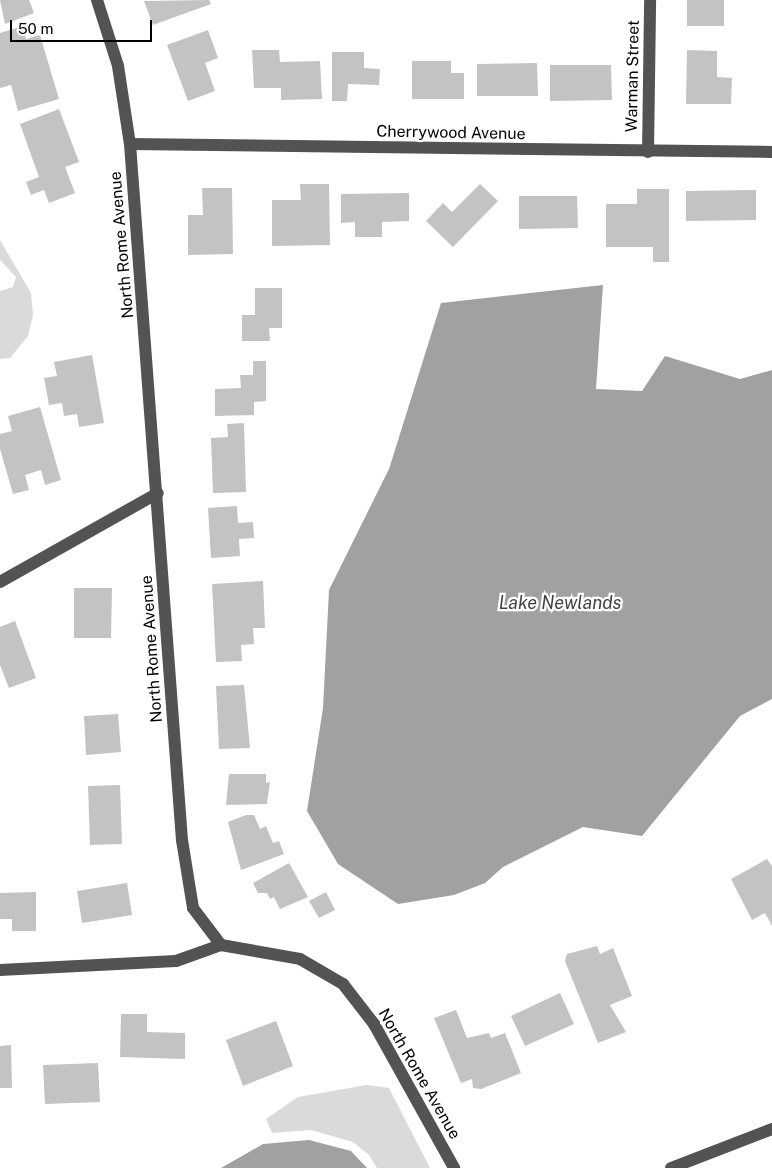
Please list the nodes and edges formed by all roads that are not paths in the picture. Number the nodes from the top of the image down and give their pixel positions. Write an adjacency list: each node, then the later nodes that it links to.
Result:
1 (97, 0): 3 (street, North Rome Avenue)
2 (650, 0): 4 (street, Warman Street)
3 (130, 144): 4 (street, Cherrywood Avenue); 6 (street, North Rome Avenue)
4 (648, 152): 5 (street, Cherrywood Avenue)
5 (772, 152)
6 (158, 493): 7 (street); 8 (street, North Rome Avenue)
7 (0, 582)
8 (221, 945): 9 (street); 11 (street, North Rome Avenue)
9 (0, 970)
10 (772, 1129): 12 (street)
11 (454, 1168)
12 (672, 1168)

